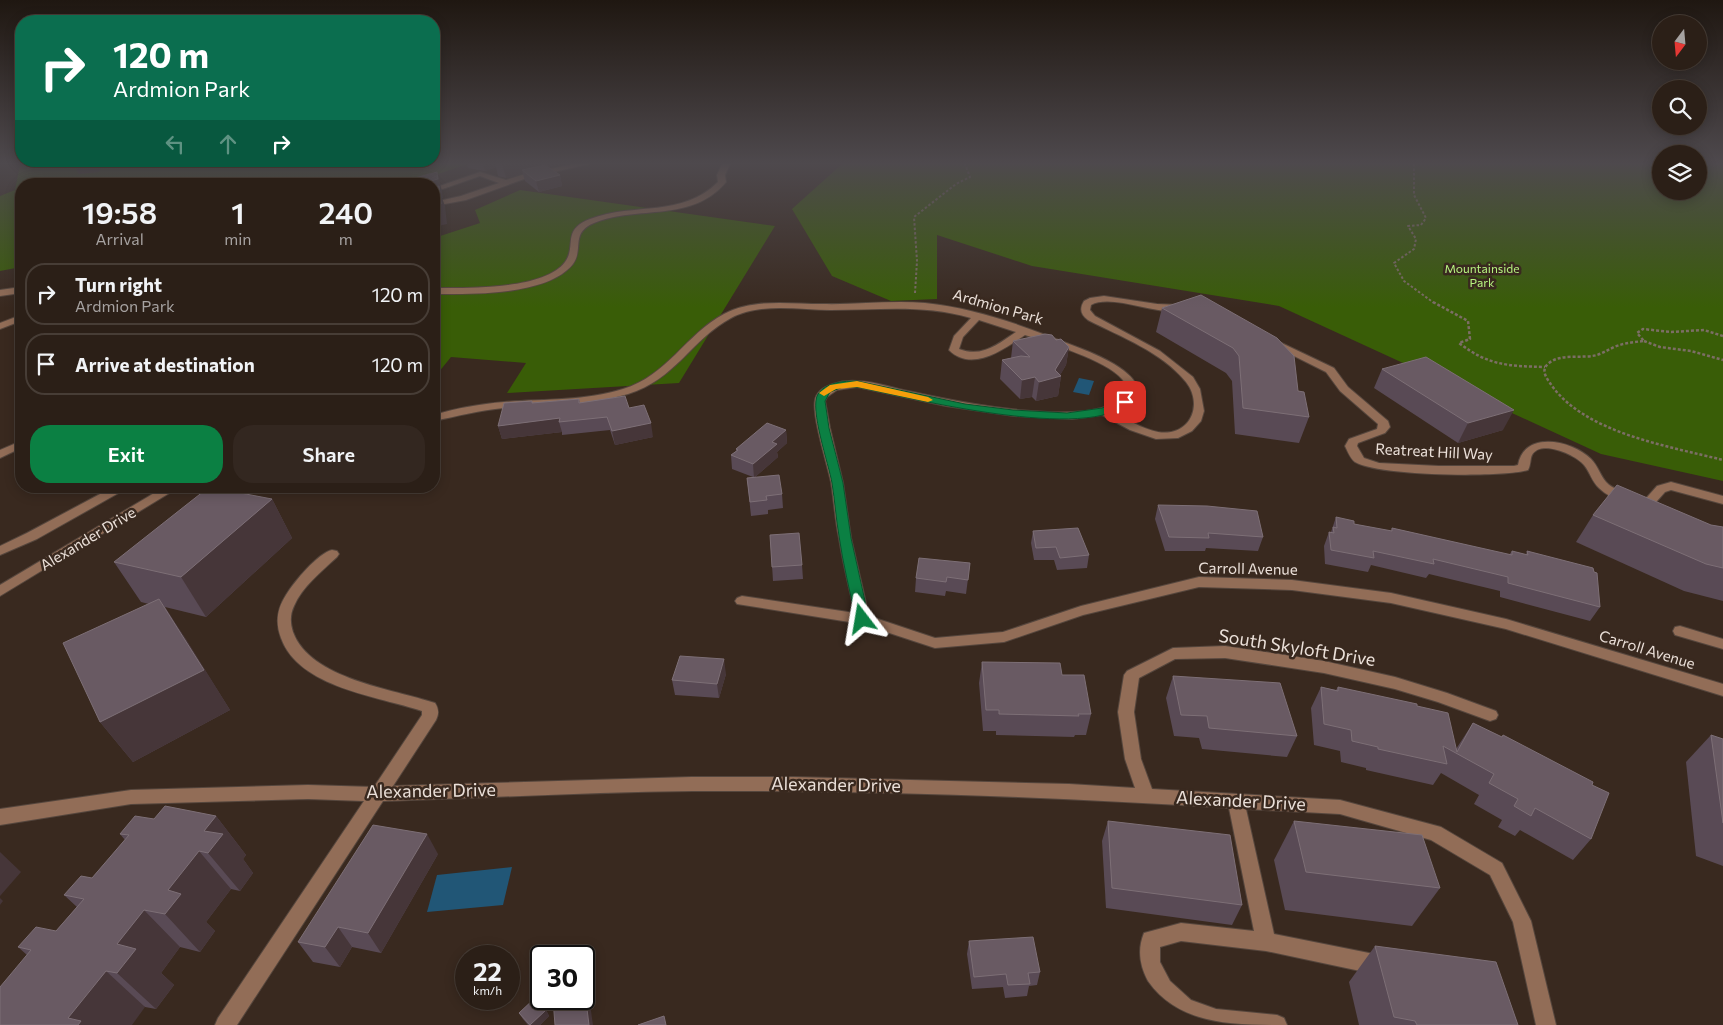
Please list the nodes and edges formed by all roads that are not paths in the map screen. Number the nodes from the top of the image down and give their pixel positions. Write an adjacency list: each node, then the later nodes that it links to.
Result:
1 (635, 212): 3 (street)
2 (15, 291): 4 (street)
3 (440, 291)
4 (0, 293)
5 (1195, 309): 11 (street)
6 (977, 317): 9 (street, Ardmion Park); 9 (street); 12 (street, Ardmion Park)
7 (15, 320): 8 (street)
8 (0, 326)
9 (1024, 331): 11 (street, Ardmion Park)
10 (1259, 336): 17 (street, Reatreat Hill Way)
11 (1104, 411): 22 (street, Ardmion Park)
12 (440, 416)
13 (15, 447): 14 (street)
14 (0, 455)
15 (110, 493): 18 (street)
16 (163, 493): 20 (street, Alexander Drive)
17 (1723, 500)
18 (0, 551)
19 (332, 554): 27 (street)
20 (0, 591)
21 (742, 601): 22 (street, Carroll Avenue)
22 (862, 619): 25 (street, Carroll Avenue)
23 (1680, 631): 24 (street)
24 (1723, 644)
25 (1723, 690)
26 (1490, 715): 28 (street, South Skyloft Drive)
27 (379, 794): 28 (street, Alexander Drive); 30 (street, Alexander Drive); 33 (street)
28 (1146, 796): 29 (street, Alexander Drive)
29 (1236, 801): 31 (street); 35 (street, Alexander Drive)
30 (0, 817)
31 (1266, 942): 32 (street); 34 (street)
32 (1397, 969)
33 (225, 1025)
34 (1277, 1025)
35 (1546, 1025)

